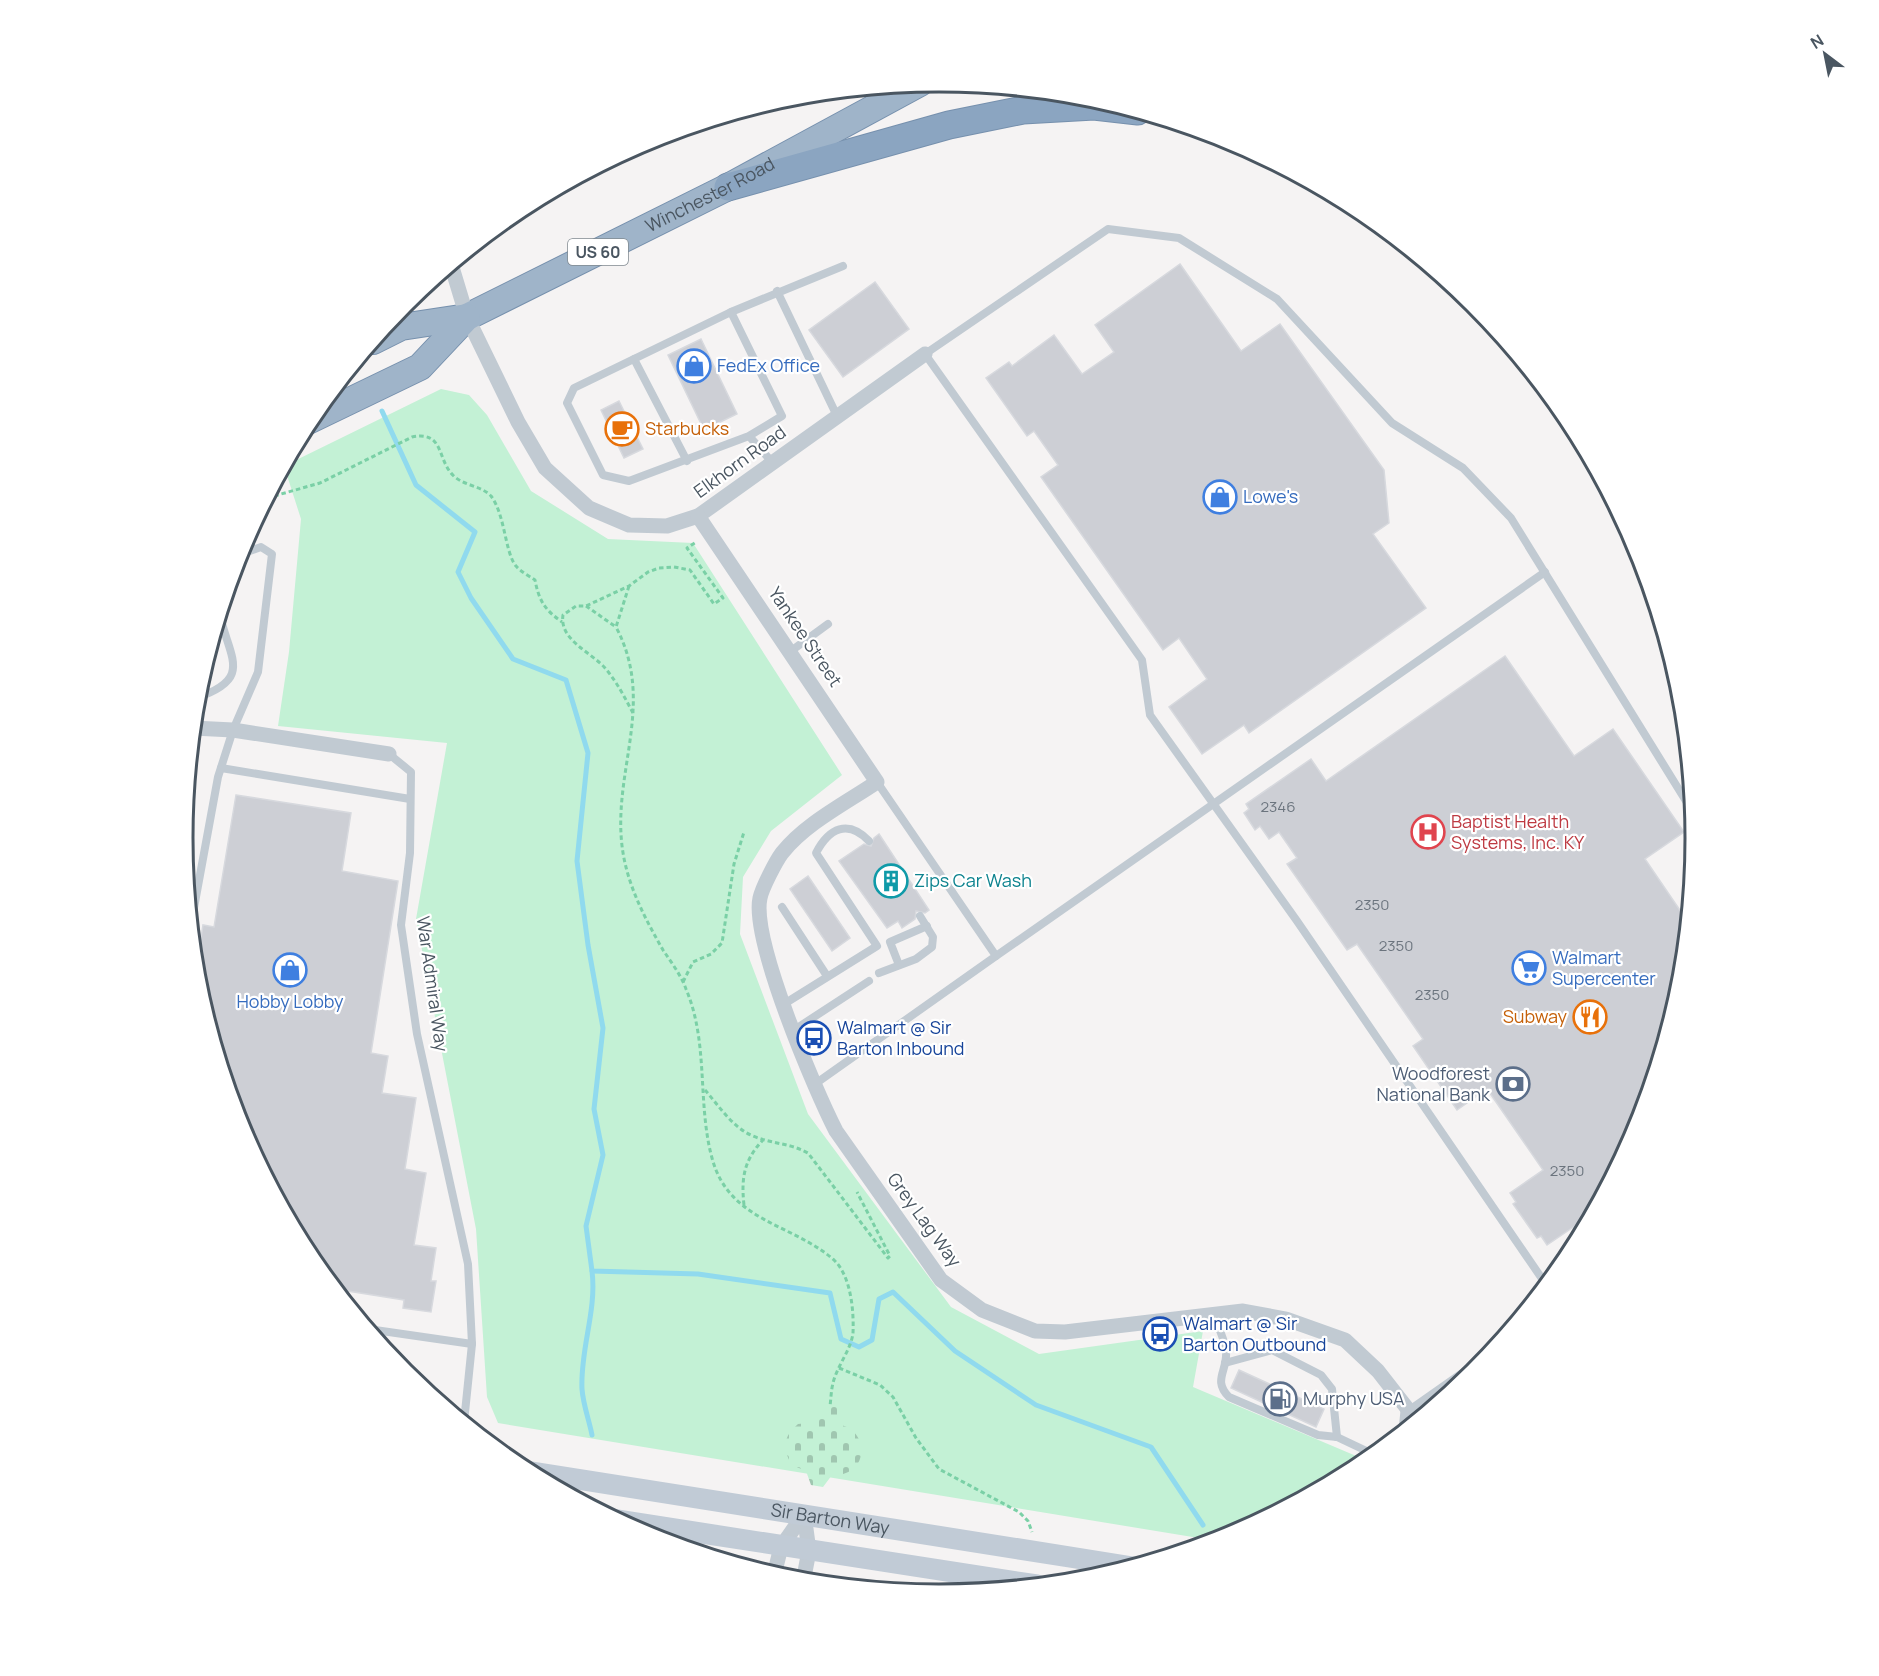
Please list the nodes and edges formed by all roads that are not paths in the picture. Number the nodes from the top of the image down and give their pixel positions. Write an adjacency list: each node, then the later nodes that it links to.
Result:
1 (902, 93): 3 (highway, Winchester Road / US 60)
2 (1087, 106): 3 (highway)
3 (728, 187): 8 (highway, Winchester Road / US 60)
4 (843, 266): 6 (lane)
5 (453, 272): 8 (street, Elkhorn Road)
6 (777, 291): 7 (lane); 13 (lane)
7 (731, 312): 11 (lane); 14 (lane)
8 (467, 317): 9 (highway, Winchester Road / US 60); 12 (highway, Winchester Road / US 60); 17 (street, Elkhorn Road)
9 (391, 332)
10 (925, 354): 13 (street, Elkhorn Road); 19 (lane); 31 (lane)
11 (634, 359): 15 (lane); 15 (lane)
12 (327, 412)
13 (837, 416): 16 (street, Elkhorn Road)
14 (748, 436): 15 (lane); 16 (lane)
15 (687, 461)
16 (772, 462): 17 (street, Elkhorn Road)
17 (698, 516): 22 (street, Yankee Street)
18 (251, 551): 25 (lane)
19 (1545, 572): 29 (lane); 31 (lane)
20 (828, 624): 22 (lane)
21 (224, 627): 23 (lane)
22 (791, 651): 28 (street, Yankee Street)
23 (206, 695)
24 (201, 728): 25 (street, War Admiral Way)
25 (233, 730): 26 (street, War Admiral Way); 27 (lane)
26 (389, 754): 30 (lane, War Admiral Way)
27 (221, 768): 30 (lane); 33 (lane)
28 (877, 782): 39 (lane); 44 (street, Grey Lag Way)
29 (1684, 798)
30 (410, 799): 50 (lane, War Admiral Way)
31 (1214, 805): 39 (lane); 47 (lane)
32 (870, 841): 38 (lane)
33 (196, 898)
34 (782, 907): 42 (lane)
35 (920, 915): 36 (lane)
36 (927, 926): 37 (lane); 40 (lane)
37 (890, 942): 38 (lane); 40 (lane)
38 (877, 946): 42 (lane)
39 (996, 956): 46 (lane)
40 (899, 964): 41 (lane)
41 (879, 974)
42 (827, 976): 44 (lane)
43 (869, 981): 45 (lane)
44 (784, 1004): 45 (street, Grey Lag Way)
45 (794, 1030): 46 (street, Grey Lag Way)
46 (815, 1084): 48 (street, Grey Lag Way)
47 (1541, 1279)
48 (1213, 1314): 51 (lane); 53 (street, Grey Lag Way)
49 (378, 1331): 50 (lane)
50 (472, 1344): 52 (lane, War Admiral Way)
51 (1225, 1363): 54 (lane); 54 (lane)
52 (465, 1414)
53 (1412, 1415)
54 (1337, 1437): 55 (lane)
55 (1366, 1451)
56 (551, 1475): 57 (main road, Sir Barton Way)
57 (804, 1514): 59 (street); 60 (street); 61 (main road, Sir Barton Way)
58 (647, 1525): 59 (main road, Sir Barton Way)
59 (781, 1547): 60 (main road, Sir Barton Way); 62 (street)
60 (809, 1551): 63 (street); 64 (main road, Sir Barton Way)
61 (1114, 1563)
62 (776, 1566)
63 (805, 1572)
64 (1009, 1581)

